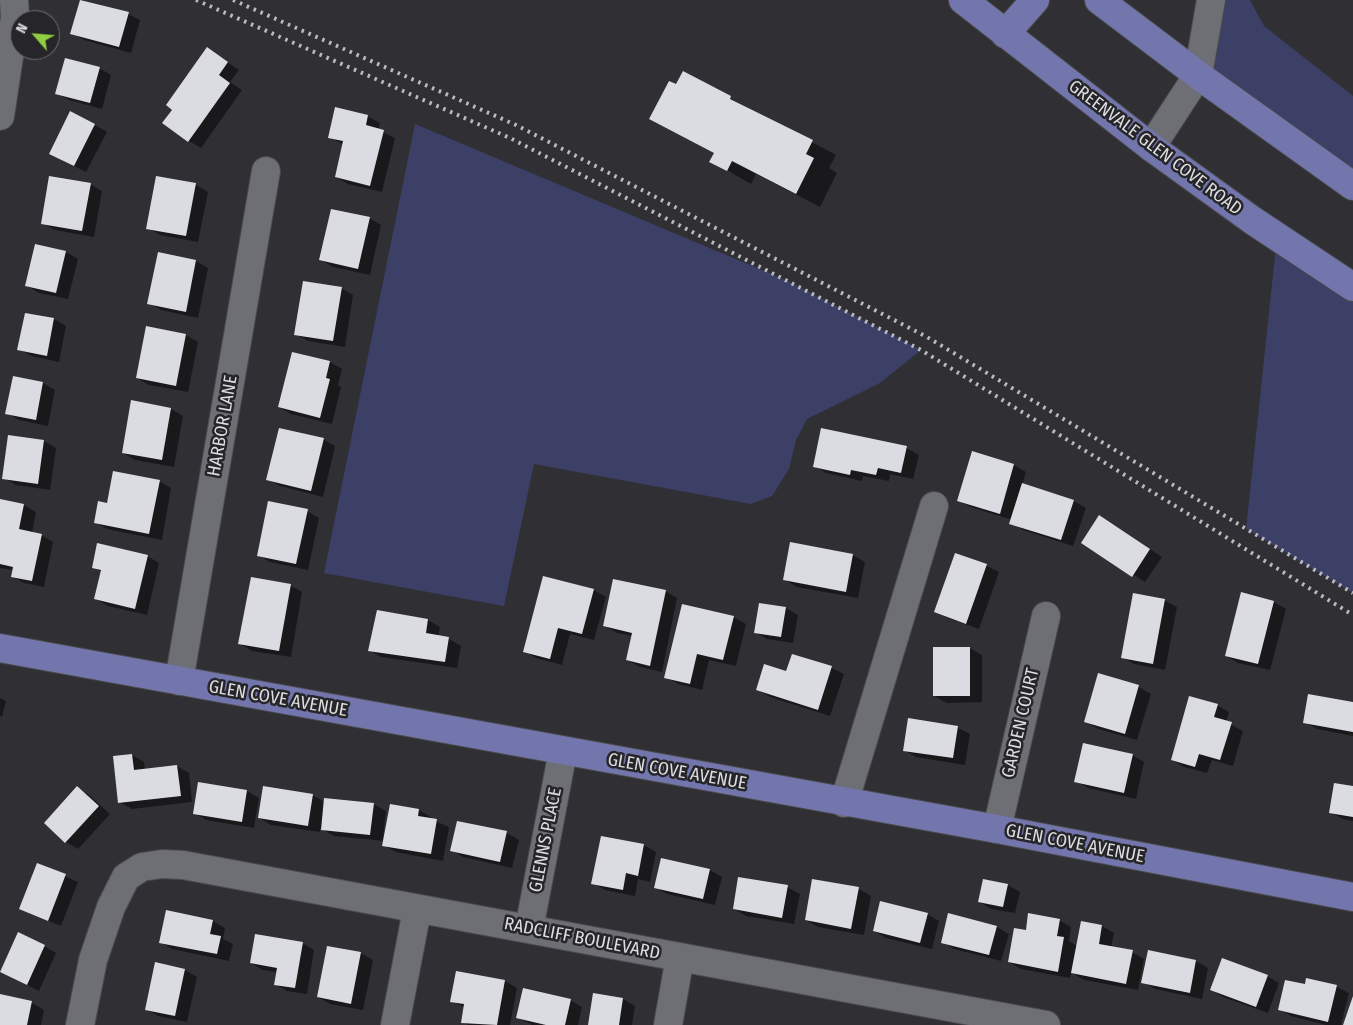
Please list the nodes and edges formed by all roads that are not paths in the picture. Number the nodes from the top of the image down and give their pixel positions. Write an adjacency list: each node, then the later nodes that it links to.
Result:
1 (14, 0): 8 (street)
2 (963, 0): 6 (main road, GREENVALE GLEN COVE ROAD)
3 (1035, 0): 6 (main road)
4 (1099, 0): 7 (main road)
5 (1211, 0): 7 (street)
6 (1005, 34): 9 (main road, GREENVALE GLEN COVE ROAD)
7 (1198, 75): 9 (street); 11 (main road)
8 (0, 116)
9 (1151, 147): 12 (main road, GREENVALE GLEN COVE ROAD)
10 (266, 171): 16 (street, HARBOR LANE)
11 (1353, 186)
12 (1353, 286)
13 (934, 506): 18 (street)
14 (1046, 616): 19 (street, GARDEN COURT)
15 (0, 648): 16 (main road, GLEN COVE AVENUE)
16 (179, 681): 17 (main road, GLEN COVE AVENUE)
17 (563, 751): 18 (main road, GLEN COVE AVENUE); 22 (street, GLENNS PLACE)
18 (844, 803): 19 (main road, GLEN COVE AVENUE)
19 (997, 829): 20 (main road, GLEN COVE AVENUE)
20 (1353, 897)
21 (417, 910): 22 (street, RADCLIFF BOULEVARD); 25 (street, RADCLIFF BOULEVARD); 26 (street)
22 (529, 929): 23 (street, RADCLIFF BOULEVARD)
23 (680, 958): 24 (street, RADCLIFF BOULEVARD); 27 (street)
24 (947, 1016): 28 (street, RADCLIFF BOULEVARD)
25 (80, 1025)
26 (395, 1025)
27 (668, 1025)
28 (1046, 1025)

